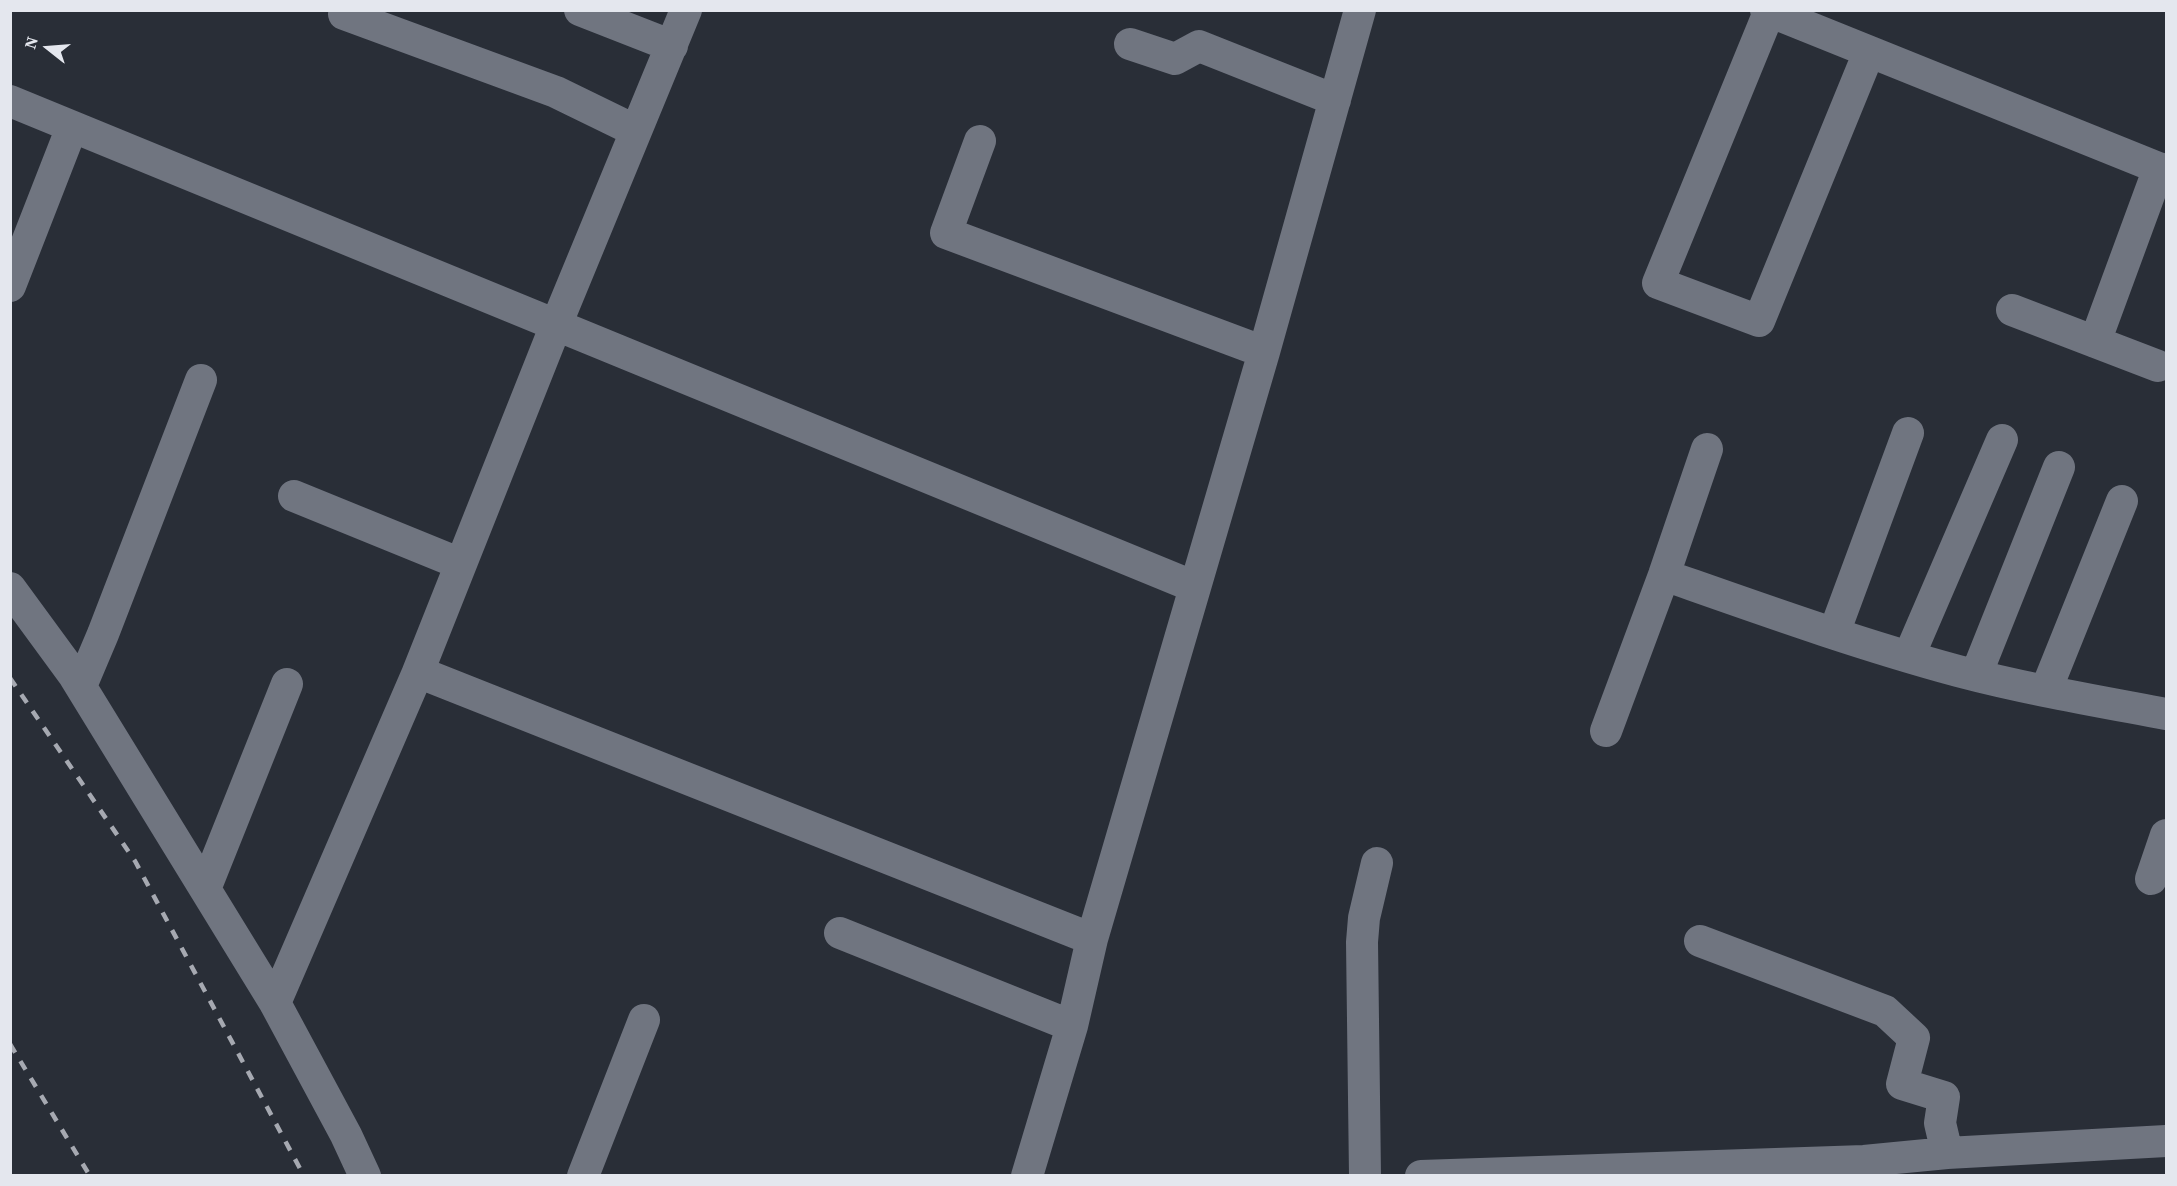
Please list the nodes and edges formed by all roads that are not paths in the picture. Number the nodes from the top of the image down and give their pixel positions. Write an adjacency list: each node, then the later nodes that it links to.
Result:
1 (580, 10): 7 (street)
2 (686, 10): 7 (street)
3 (1360, 10): 9 (street)
4 (1768, 11): 8 (street); 8 (street)
5 (344, 14): 12 (street)
6 (1130, 44): 9 (street)
7 (672, 46): 12 (street)
8 (1869, 52): 14 (street)
9 (1335, 100): 19 (street)
10 (10, 102): 11 (street)
11 (72, 127): 15 (street); 17 (street)
12 (636, 131): 17 (street)
13 (980, 141): 19 (street)
14 (2163, 170): 18 (street)
15 (10, 286)
16 (2012, 310): 18 (street)
17 (556, 325): 28 (street); 30 (street)
18 (2095, 342): 20 (street)
19 (1264, 352): 30 (street)
20 (2158, 366)
21 (201, 380): 37 (street)
22 (1908, 433): 32 (street)
23 (2002, 440): 33 (street)
24 (1707, 449): 29 (street)
25 (2059, 468): 35 (street)
26 (294, 496): 28 (street)
27 (2122, 501): 38 (street)
28 (461, 564): 34 (street)
29 (1664, 575): 32 (street); 40 (street)
30 (1195, 587): 46 (street)
31 (10, 588): 37 (street)
32 (1834, 633): 33 (street)
33 (1909, 656): 35 (street)
34 (418, 672): 46 (street); 48 (street)
35 (1976, 675): 38 (street)
36 (287, 684): 44 (street)
37 (81, 686): 44 (street)
38 (2046, 690): 39 (street)
39 (2166, 714)
40 (1606, 731)
41 (2166, 835): 43 (street)
42 (1377, 863): 57 (street)
43 (2151, 879)
44 (205, 889): 48 (street)
45 (840, 933): 50 (street)
46 (1092, 939): 50 (street)
47 (1700, 941): 52 (street)
48 (274, 1003): 54 (street)
49 (644, 1020): 55 (street)
50 (1072, 1026): 56 (street)
51 (2166, 1141): 53 (street)
52 (1947, 1153): 53 (street); 58 (street)
53 (1992, 1164)
54 (364, 1176)
55 (583, 1176)
56 (1027, 1176)
57 (1365, 1176)
58 (1421, 1176)

